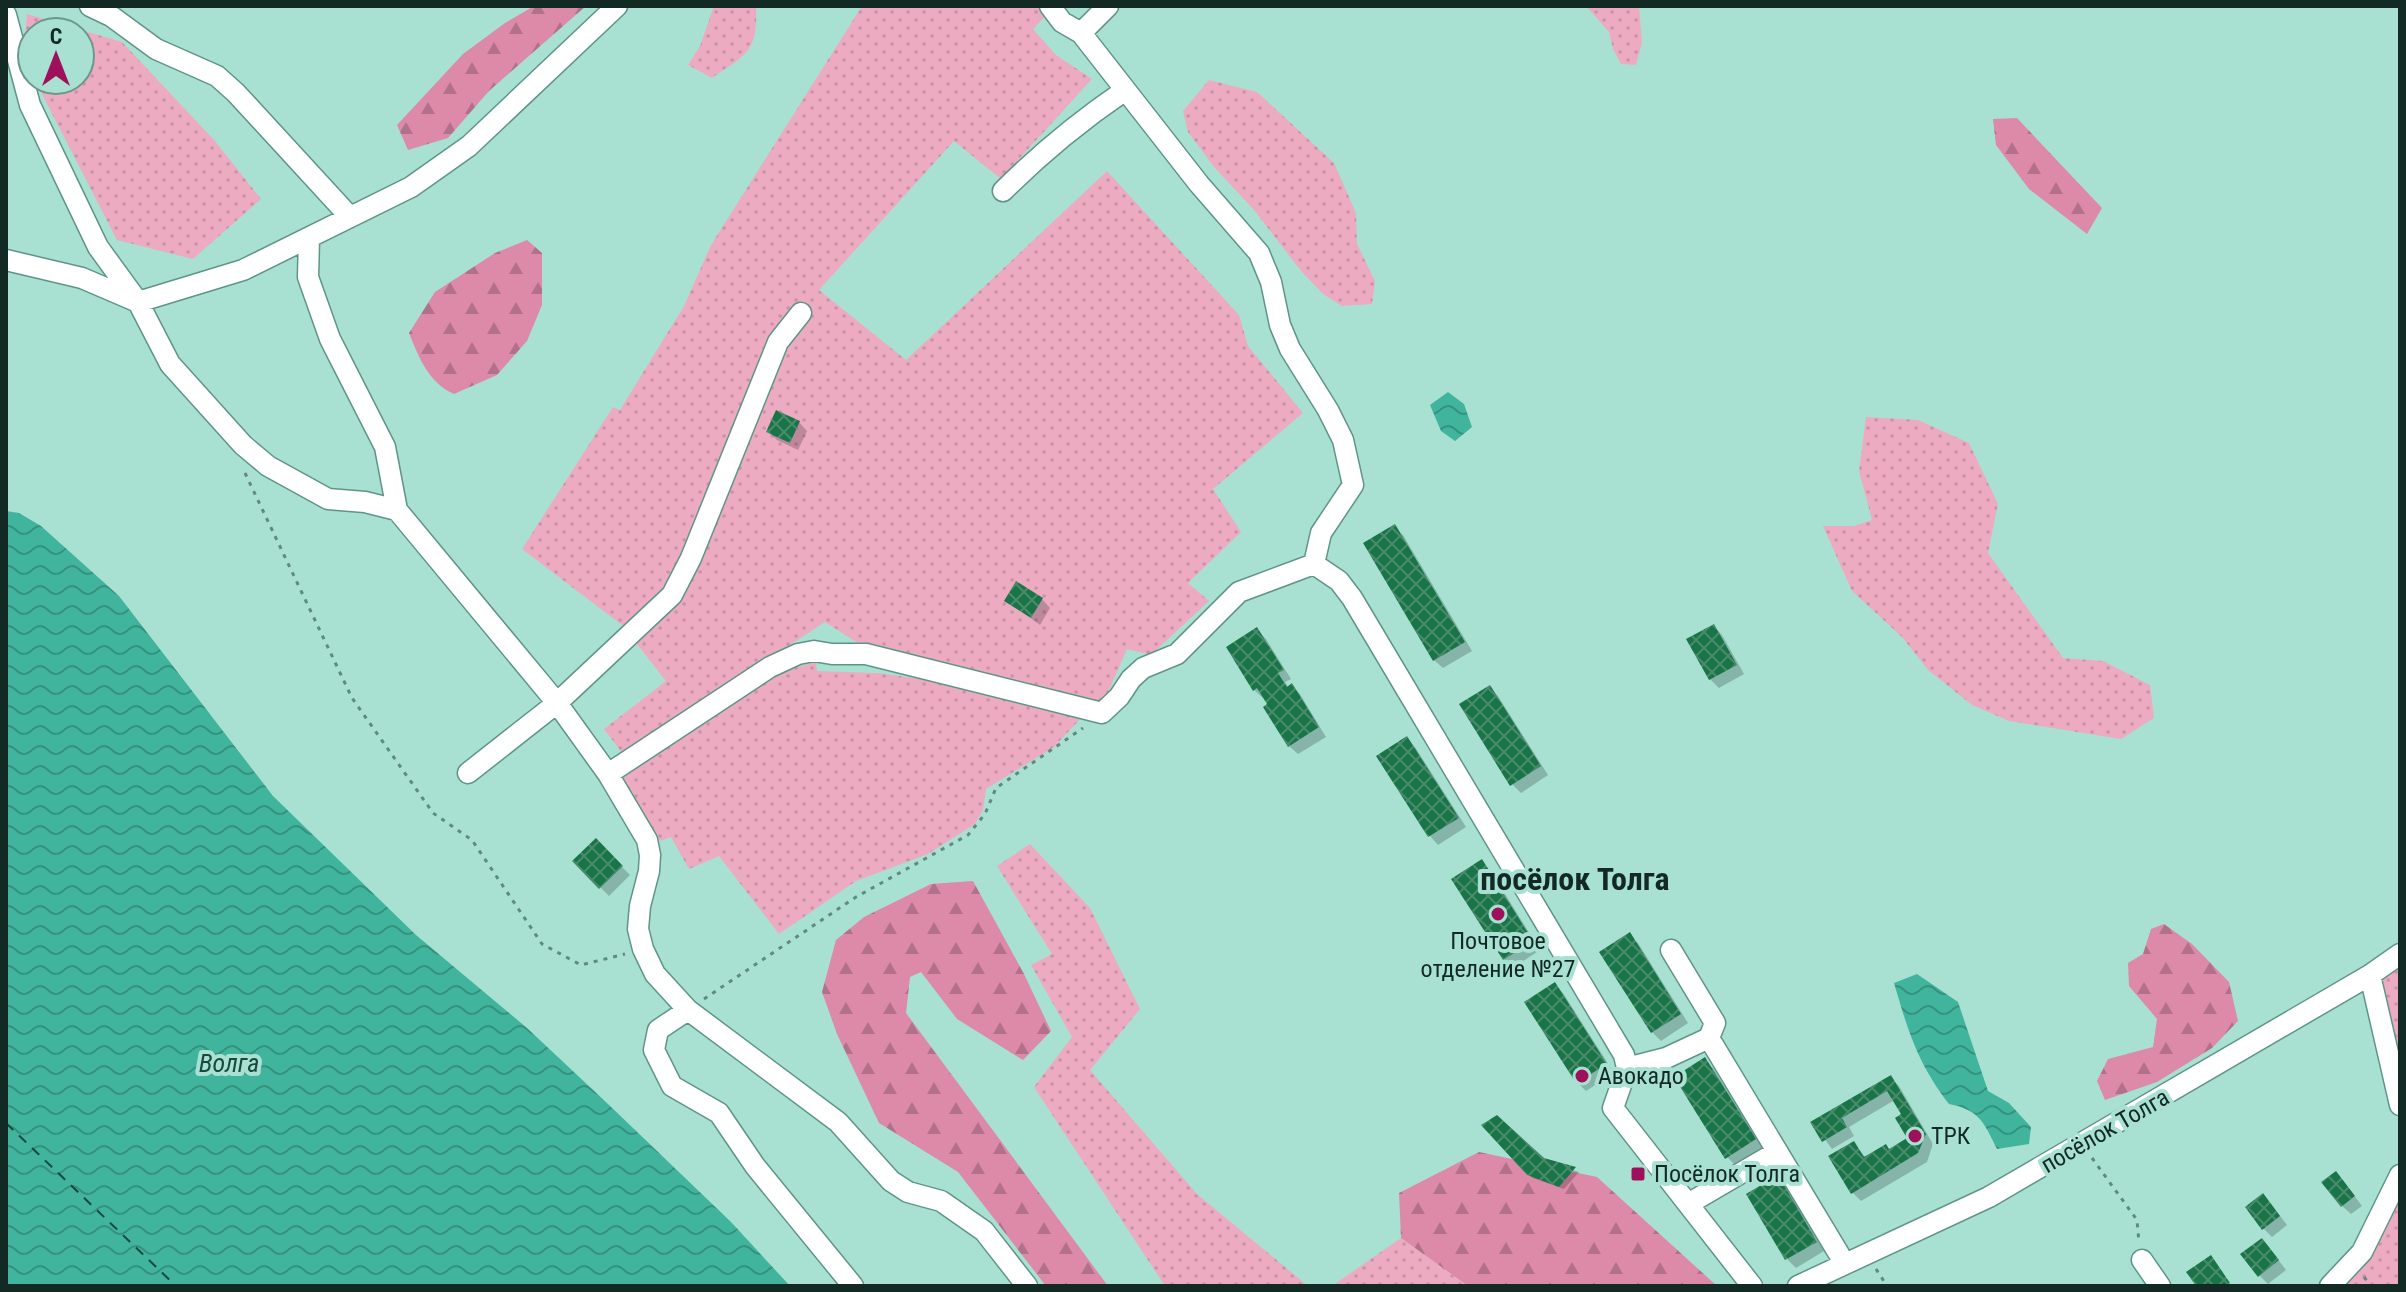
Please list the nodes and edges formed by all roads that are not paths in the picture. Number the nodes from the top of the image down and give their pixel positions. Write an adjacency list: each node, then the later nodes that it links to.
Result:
1 (90, 6): 9 (street)
2 (617, 6): 9 (street)
3 (1050, 6): 6 (street)
4 (1108, 6): 6 (street)
5 (6, 15): 12 (street)
6 (1081, 33): 7 (street)
7 (1124, 91): 8 (street); 15 (street)
8 (1003, 191)
9 (350, 217): 10 (street)
10 (309, 239): 12 (street); 14 (street)
11 (6, 260): 12 (street)
12 (138, 302): 14 (street)
13 (801, 313): 16 (street)
14 (397, 510): 16 (street)
15 (1314, 564): 18 (street); 24 (street)
16 (557, 703): 17 (street); 18 (street)
17 (468, 773)
18 (608, 774): 22 (street)
19 (1671, 950): 23 (street)
20 (2400, 954): 21 (street, посёлок Толга)
21 (2370, 975): 25 (street); 30 (street, посёлок Толга)
22 (688, 1010): 31 (street); 32 (street)
23 (1709, 1038): 24 (street); 26 (street)
24 (1627, 1068): 28 (street)
25 (2400, 1105)
26 (1777, 1152): 28 (street); 30 (street)
27 (2400, 1175): 36 (street)
28 (1688, 1204): 33 (street)
29 (2142, 1260): 35 (street)
30 (1845, 1264): 34 (street, посёлок Толга)
31 (853, 1286)
32 (1027, 1286)
33 (1752, 1286)
34 (1798, 1286)
35 (2160, 1286)
36 (2330, 1286)

